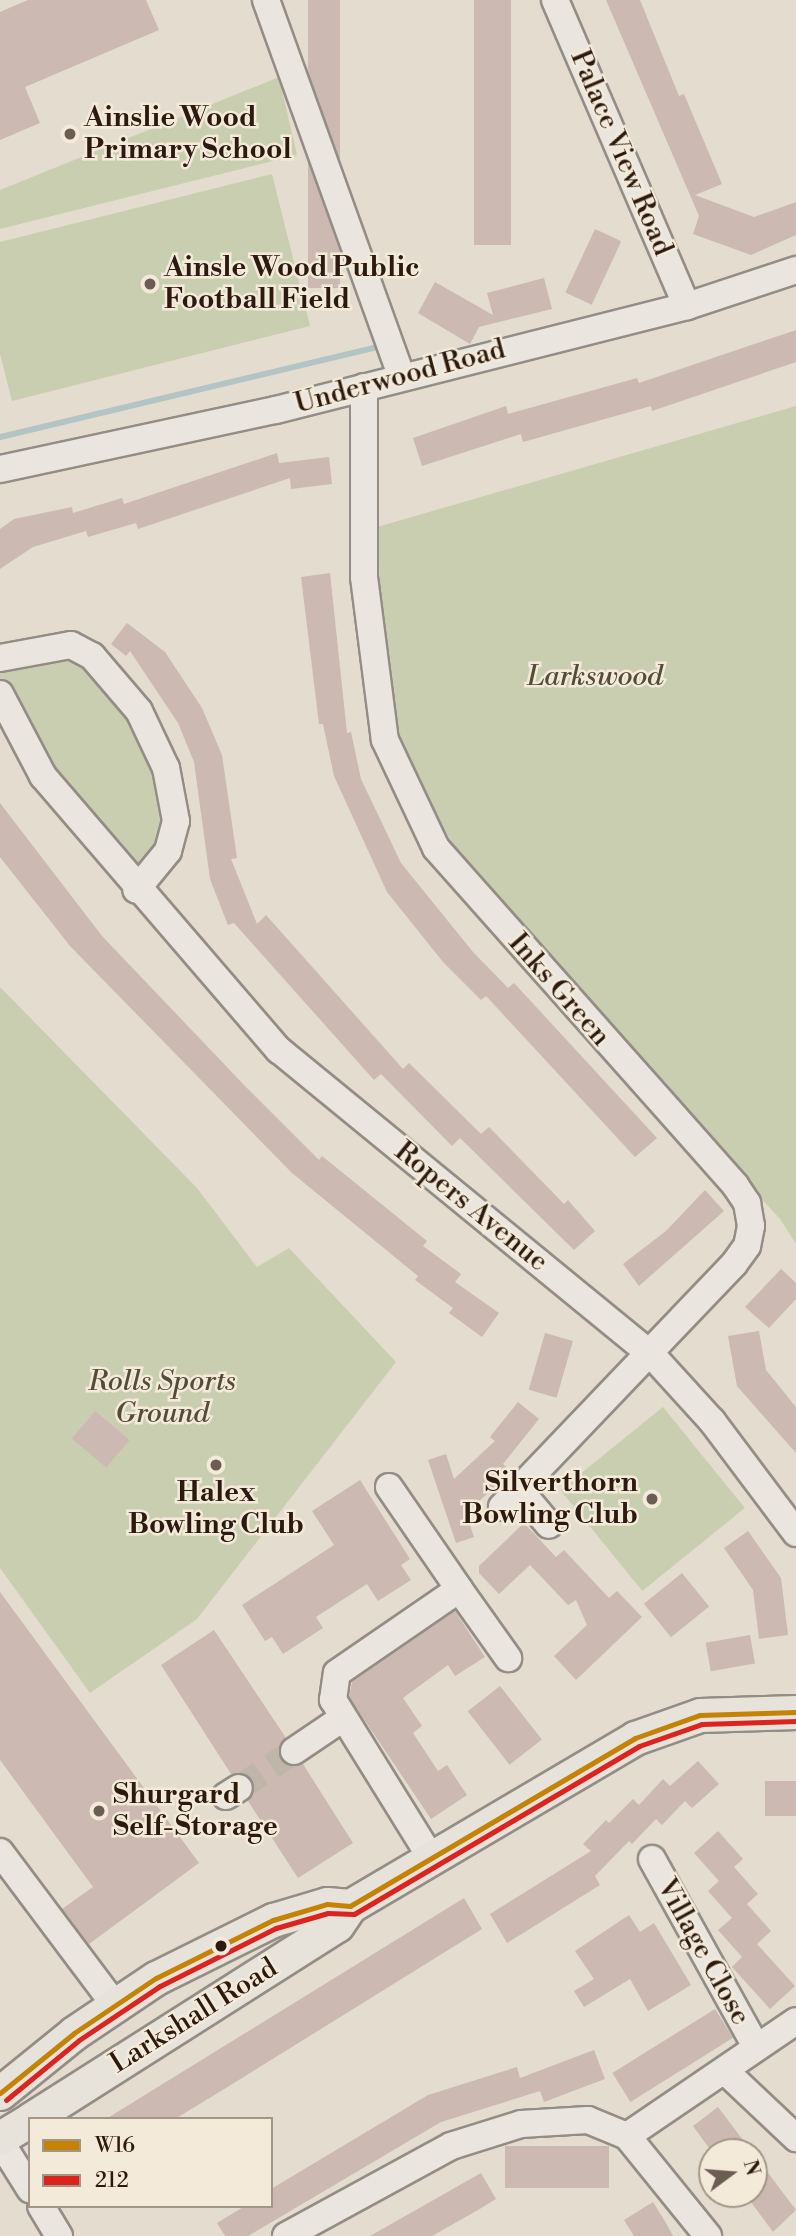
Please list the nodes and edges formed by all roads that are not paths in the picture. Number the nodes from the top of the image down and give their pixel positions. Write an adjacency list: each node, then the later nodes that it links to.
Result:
1 (266, 0): 5 (street)
2 (555, 0): 4 (street, Palace View Road)
3 (796, 270): 4 (street, Underwood Road)
4 (687, 306): 5 (street, Underwood Road)
5 (401, 376): 6 (street, Underwood Road)
6 (364, 387): 7 (street, Underwood Road); 11 (street, Inks Green)
7 (0, 469)
8 (0, 658): 10 (street)
9 (0, 694): 10 (street, Ropers Avenue)
10 (136, 890): 11 (street, Ropers Avenue)
11 (652, 1354): 13 (street, Inks Green); 14 (street, Ropers Avenue)
12 (389, 1487): 15 (street)
13 (549, 1525)
14 (796, 1533)
15 (459, 1588): 16 (street); 18 (street)
16 (509, 1658)
17 (796, 1712): 22 (main road, Larkshall Road)
18 (343, 1718): 19 (street); 22 (street)
19 (294, 1751)
20 (0, 1852): 24 (street)
21 (652, 1859): 27 (street, Village Close)
22 (433, 1861): 23 (main road, Larkshall Road)
23 (350, 1906): 24 (main road, Larkshall Road); 26 (main road, Larkshall Road)
24 (114, 2004): 26 (main road); 29 (main road, Larkshall Road)
25 (796, 2021): 27 (street)
26 (175, 2028): 30 (main road, Larkshall Road)
27 (755, 2045): 28 (street)
28 (725, 2071): 32 (street); 33 (street)
29 (0, 2092)
30 (33, 2117)
31 (28, 2120): 34 (main road, Larkshall Road)
32 (627, 2136): 38 (street); 39 (street)
33 (796, 2138)
34 (0, 2140): 35 (street)
35 (28, 2186)
36 (42, 2208): 37 (street)
37 (59, 2236)
38 (286, 2236)
39 (708, 2236)

